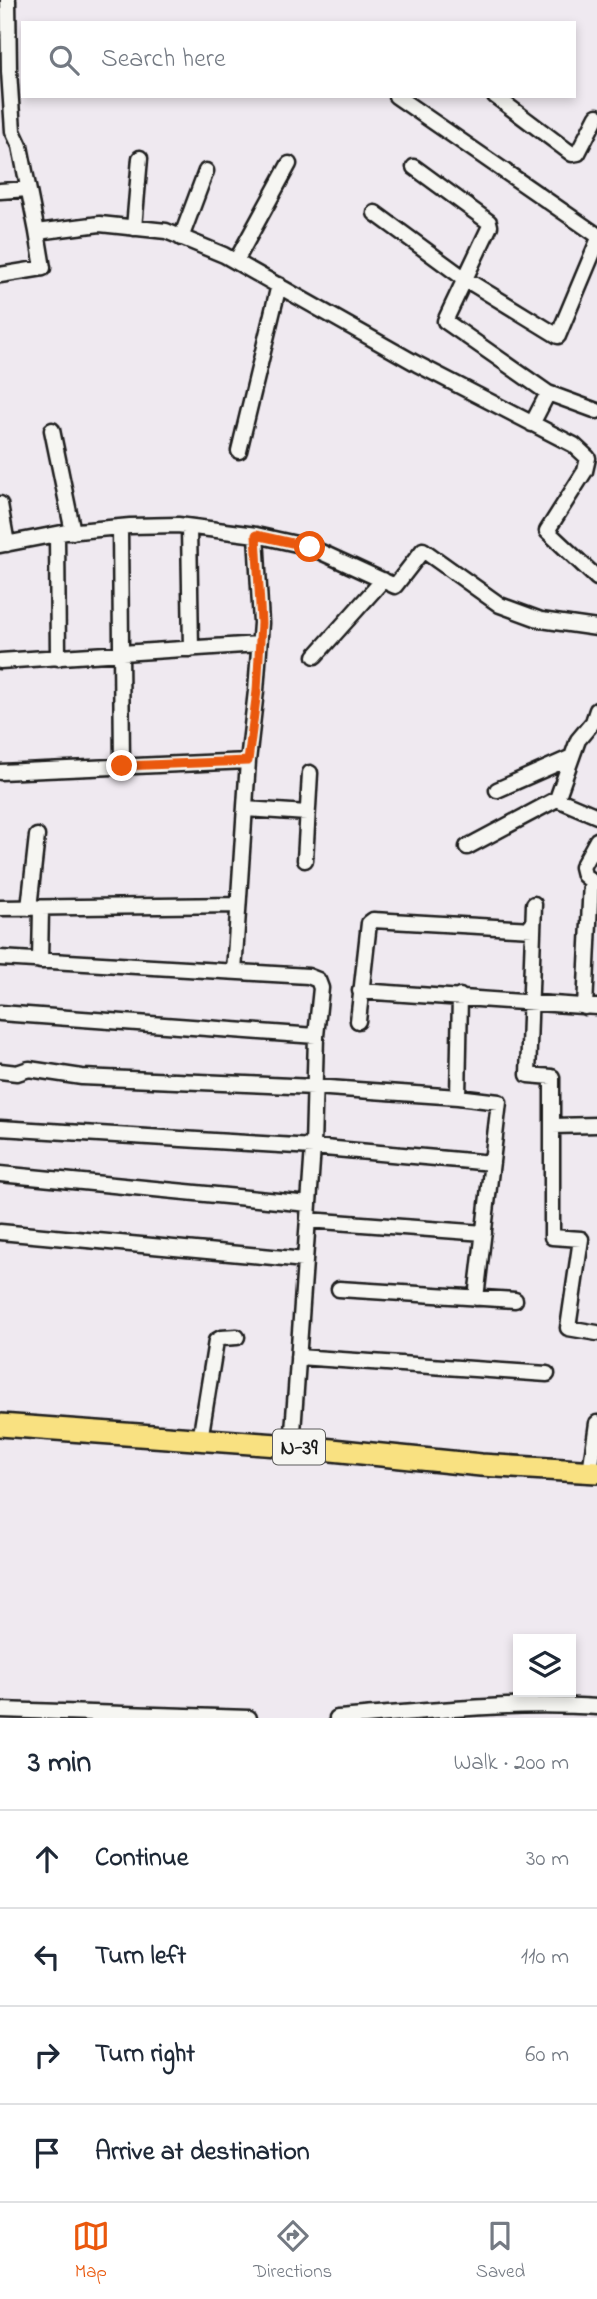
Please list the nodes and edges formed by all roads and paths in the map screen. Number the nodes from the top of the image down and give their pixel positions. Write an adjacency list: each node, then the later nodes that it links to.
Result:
1 (5, 10): 2 (street)
2 (10, 71): 6 (street)
3 (399, 98): 16 (street)
4 (498, 98): 5 (street)
5 (597, 116)
6 (6, 131): 11 (street)
7 (140, 158): 14 (street)
8 (289, 164): 19 (street)
9 (414, 167): 21 (street)
10 (206, 171): 17 (street)
11 (29, 189): 12 (street); 15 (street)
12 (0, 191)
13 (375, 213): 21 (street)
14 (134, 228): 15 (street); 17 (street)
15 (37, 232): 20 (street)
16 (597, 235)
17 (181, 237): 19 (street)
18 (597, 243): 21 (street)
19 (236, 261): 22 (street)
20 (0, 275)
21 (465, 279): 23 (street)
22 (279, 285): 25 (street); 27 (street)
23 (548, 393): 24 (street); 25 (street)
24 (597, 411)
25 (531, 424): 35 (street)
26 (52, 430): 31 (street)
27 (239, 452)
28 (0, 504): 34 (street)
29 (120, 527): 30 (street); 31 (street); 40 (street)
30 (189, 527): 33 (street); 39 (street)
31 (73, 532): 32 (street)
32 (57, 534): 34 (street); 42 (street)
33 (256, 535): 36 (street); 38 (street)
34 (3, 544)
35 (597, 578)
36 (383, 580): 37 (street); 41 (street)
37 (597, 628)
38 (260, 644): 39 (street); 46 (street)
39 (191, 649): 40 (street)
40 (121, 654): 42 (street); 47 (street)
41 (315, 656)
42 (58, 658): 43 (street)
43 (0, 661)
44 (597, 710): 45 (street)
45 (572, 757): 50 (street); 51 (street)
46 (248, 761): 47 (street); 52 (street)
47 (122, 766): 48 (street)
48 (0, 772)
49 (310, 774): 53 (street)
50 (497, 790)
51 (557, 799): 54 (street); 57 (street)
52 (244, 809): 53 (street); 60 (street)
53 (307, 813): 58 (street)
54 (597, 816)
55 (37, 836): 62 (street)
56 (597, 840): 70 (street)
57 (467, 847)
58 (304, 860)
59 (534, 904): 63 (street)
60 (238, 905): 62 (street); 66 (street)
61 (0, 908): 62 (street)
62 (35, 908): 65 (street)
63 (533, 929): 67 (street); 69 (street)
64 (0, 958): 65 (street)
65 (40, 961): 66 (street)
66 (234, 972): 73 (street)
67 (360, 991): 68 (street); 72 (street)
68 (460, 996): 69 (street); 76 (street)
69 (529, 1002): 70 (street); 78 (street)
70 (591, 1007)
71 (0, 1013): 73 (street)
72 (358, 1021)
73 (316, 1036): 75 (street)
74 (0, 1071): 75 (street)
75 (314, 1087): 76 (street); 80 (street)
76 (458, 1097): 81 (street)
77 (597, 1125): 78 (street)
78 (552, 1126): 91 (street)
79 (0, 1128): 80 (street)
80 (313, 1147): 81 (street); 83 (street)
81 (492, 1163): 86 (street)
82 (0, 1174): 83 (street)
83 (309, 1204): 84 (street)
84 (308, 1220): 86 (street); 87 (street)
85 (0, 1232): 87 (street)
86 (484, 1233): 89 (street)
87 (305, 1260): 93 (street)
88 (339, 1289): 89 (street)
89 (477, 1298): 90 (street)
90 (515, 1300)
91 (597, 1333)
92 (237, 1337): 97 (street)
93 (298, 1357): 94 (street); 98 (street)
94 (547, 1374)
95 (597, 1423): 99 (street)
96 (0, 1425): 97 (highway, N-39)
97 (200, 1440): 98 (highway, N-39)
98 (292, 1447): 99 (highway, N-39)
99 (593, 1472)
100 (597, 1707): 102 (street)
101 (0, 1710): 103 (street)
102 (467, 1714): 104 (street)
103 (249, 1718)
104 (337, 1718)

